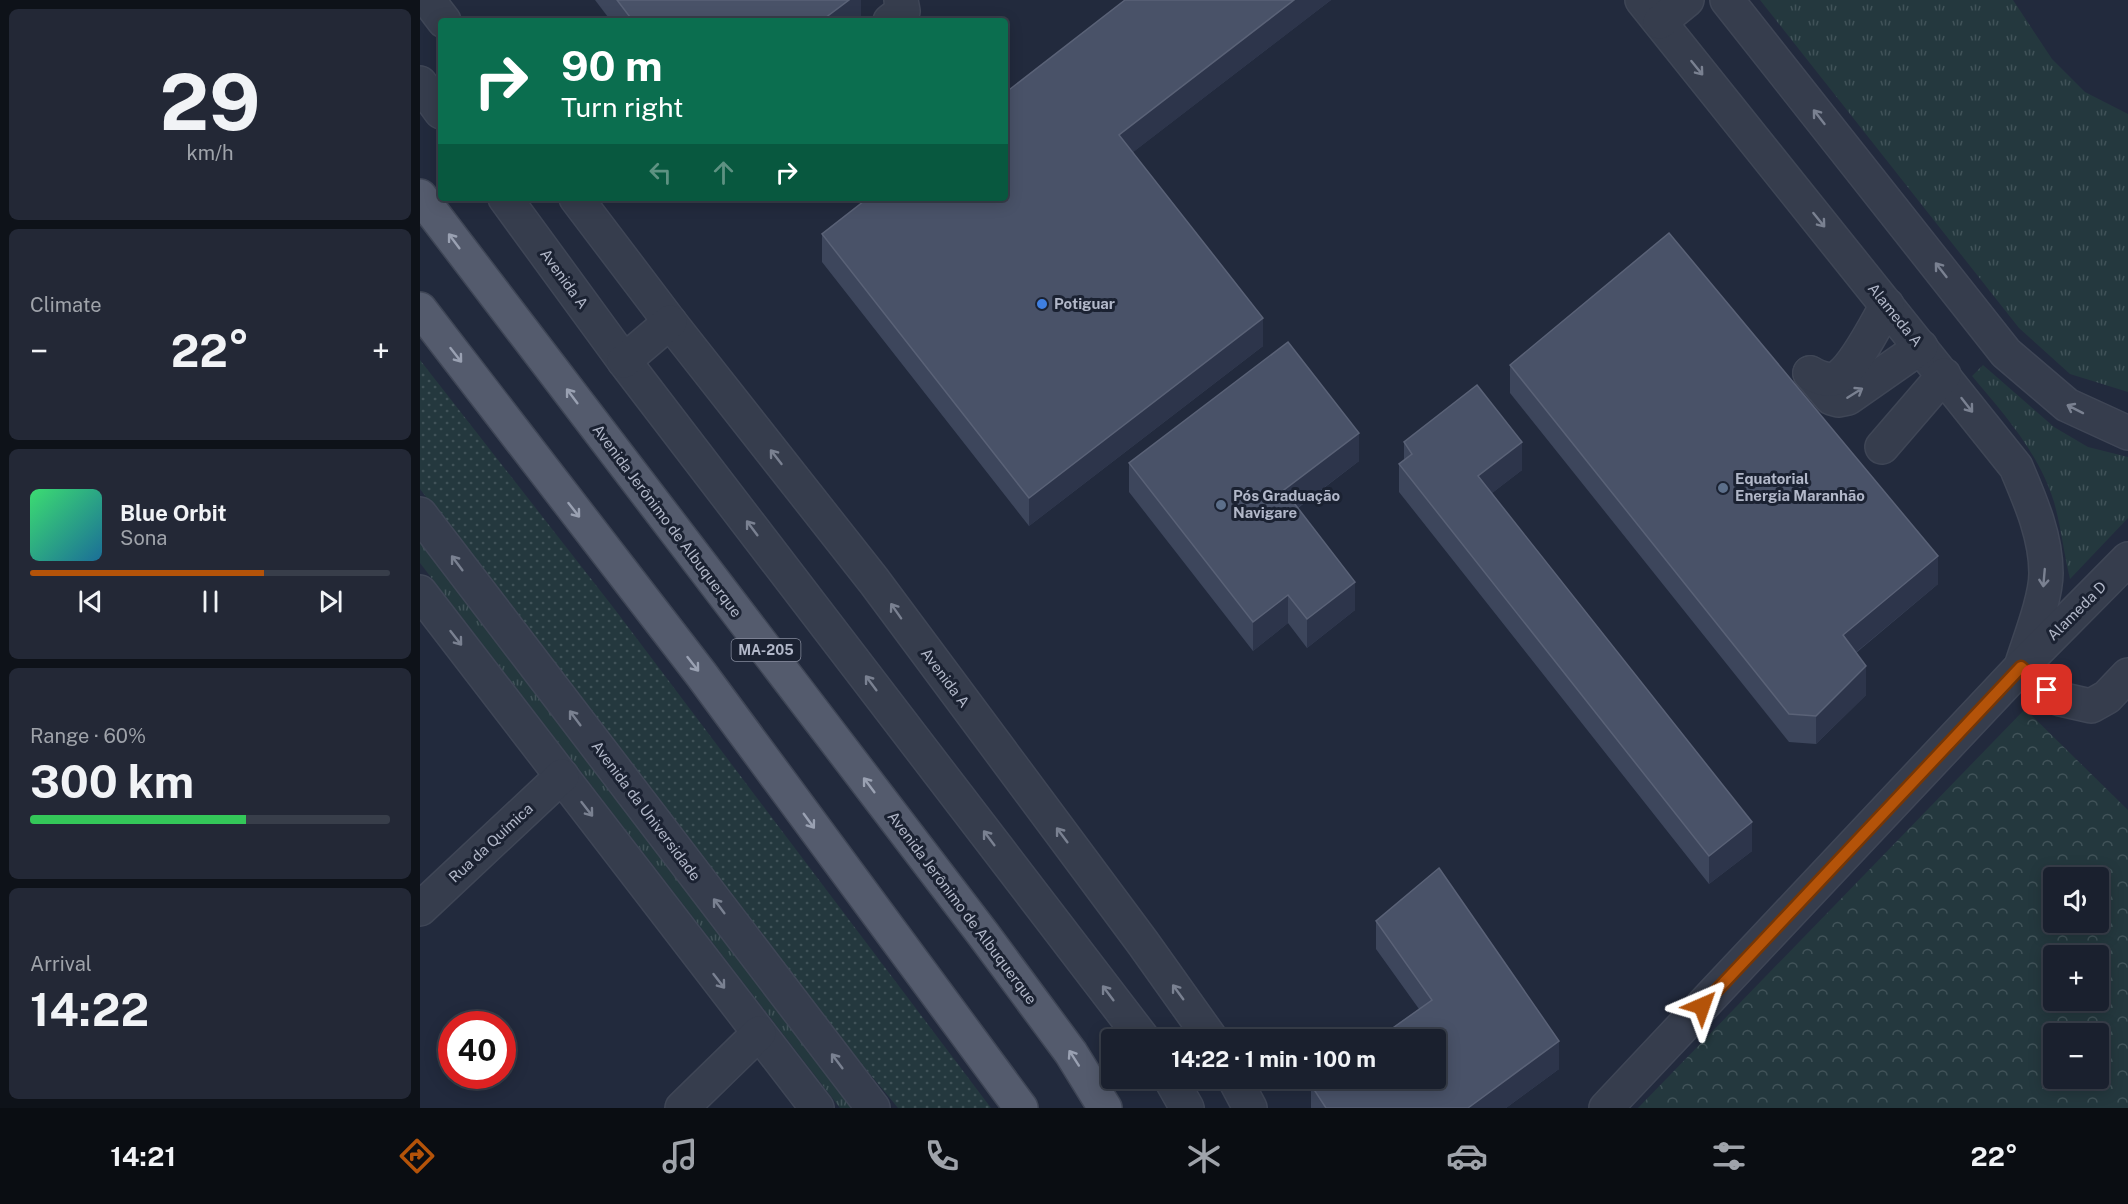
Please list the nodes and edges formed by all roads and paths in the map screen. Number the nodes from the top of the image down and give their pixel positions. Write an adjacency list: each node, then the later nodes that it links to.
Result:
1 (428, 0): 6 (street)
2 (901, 0): 7 (street)
3 (1687, 0): 5 (street)
4 (1727, 0): 19 (street, one-way to 4)
5 (1651, 11): 13 (street, Alameda A, one-way to 13)
6 (442, 18)
7 (894, 18)
8 (420, 83): 9 (street)
9 (438, 108)
10 (420, 196): 37 (main road, Avenida Jerônimo de Albuquerque / MA-205, one-way to 10)
11 (507, 201): 17 (street, Avenida A)
12 (578, 201): 15 (street, Avenida A)
13 (1887, 305): 16 (street, Alameda A); 16 (street, one-way to 16)
14 (420, 309): 36 (main road, one-way to 36)
15 (670, 322): 17 (street); 29 (street, Avenida A, one-way to 15)
16 (1921, 347): 18 (street, Alameda A)
17 (624, 361): 28 (street, Avenida A, one-way to 17)
18 (1944, 375): 20 (street); 24 (street, Alameda A, one-way to 24)
19 (2128, 433)
20 (1882, 447)
21 (420, 514): 35 (street, Avenida da Universidade, one-way to 21)
22 (2128, 559): 24 (street, Alameda D)
23 (420, 592): 26 (street, one-way to 26)
24 (2021, 667): 25 (street); 40 (street, Alameda D)
25 (2128, 675)
26 (562, 776): 27 (street, Rua da Química); 30 (street, one-way to 30)
27 (420, 909)
28 (1135, 1029)
29 (1204, 1029)
30 (759, 1033): 33 (street); 34 (street)
31 (1176, 1089): 38 (street)
32 (1240, 1089): 39 (street)
33 (681, 1108)
34 (818, 1108)
35 (873, 1108)
36 (1021, 1108)
37 (1105, 1108)
38 (1187, 1108)
39 (1250, 1108)
40 (1606, 1108)

